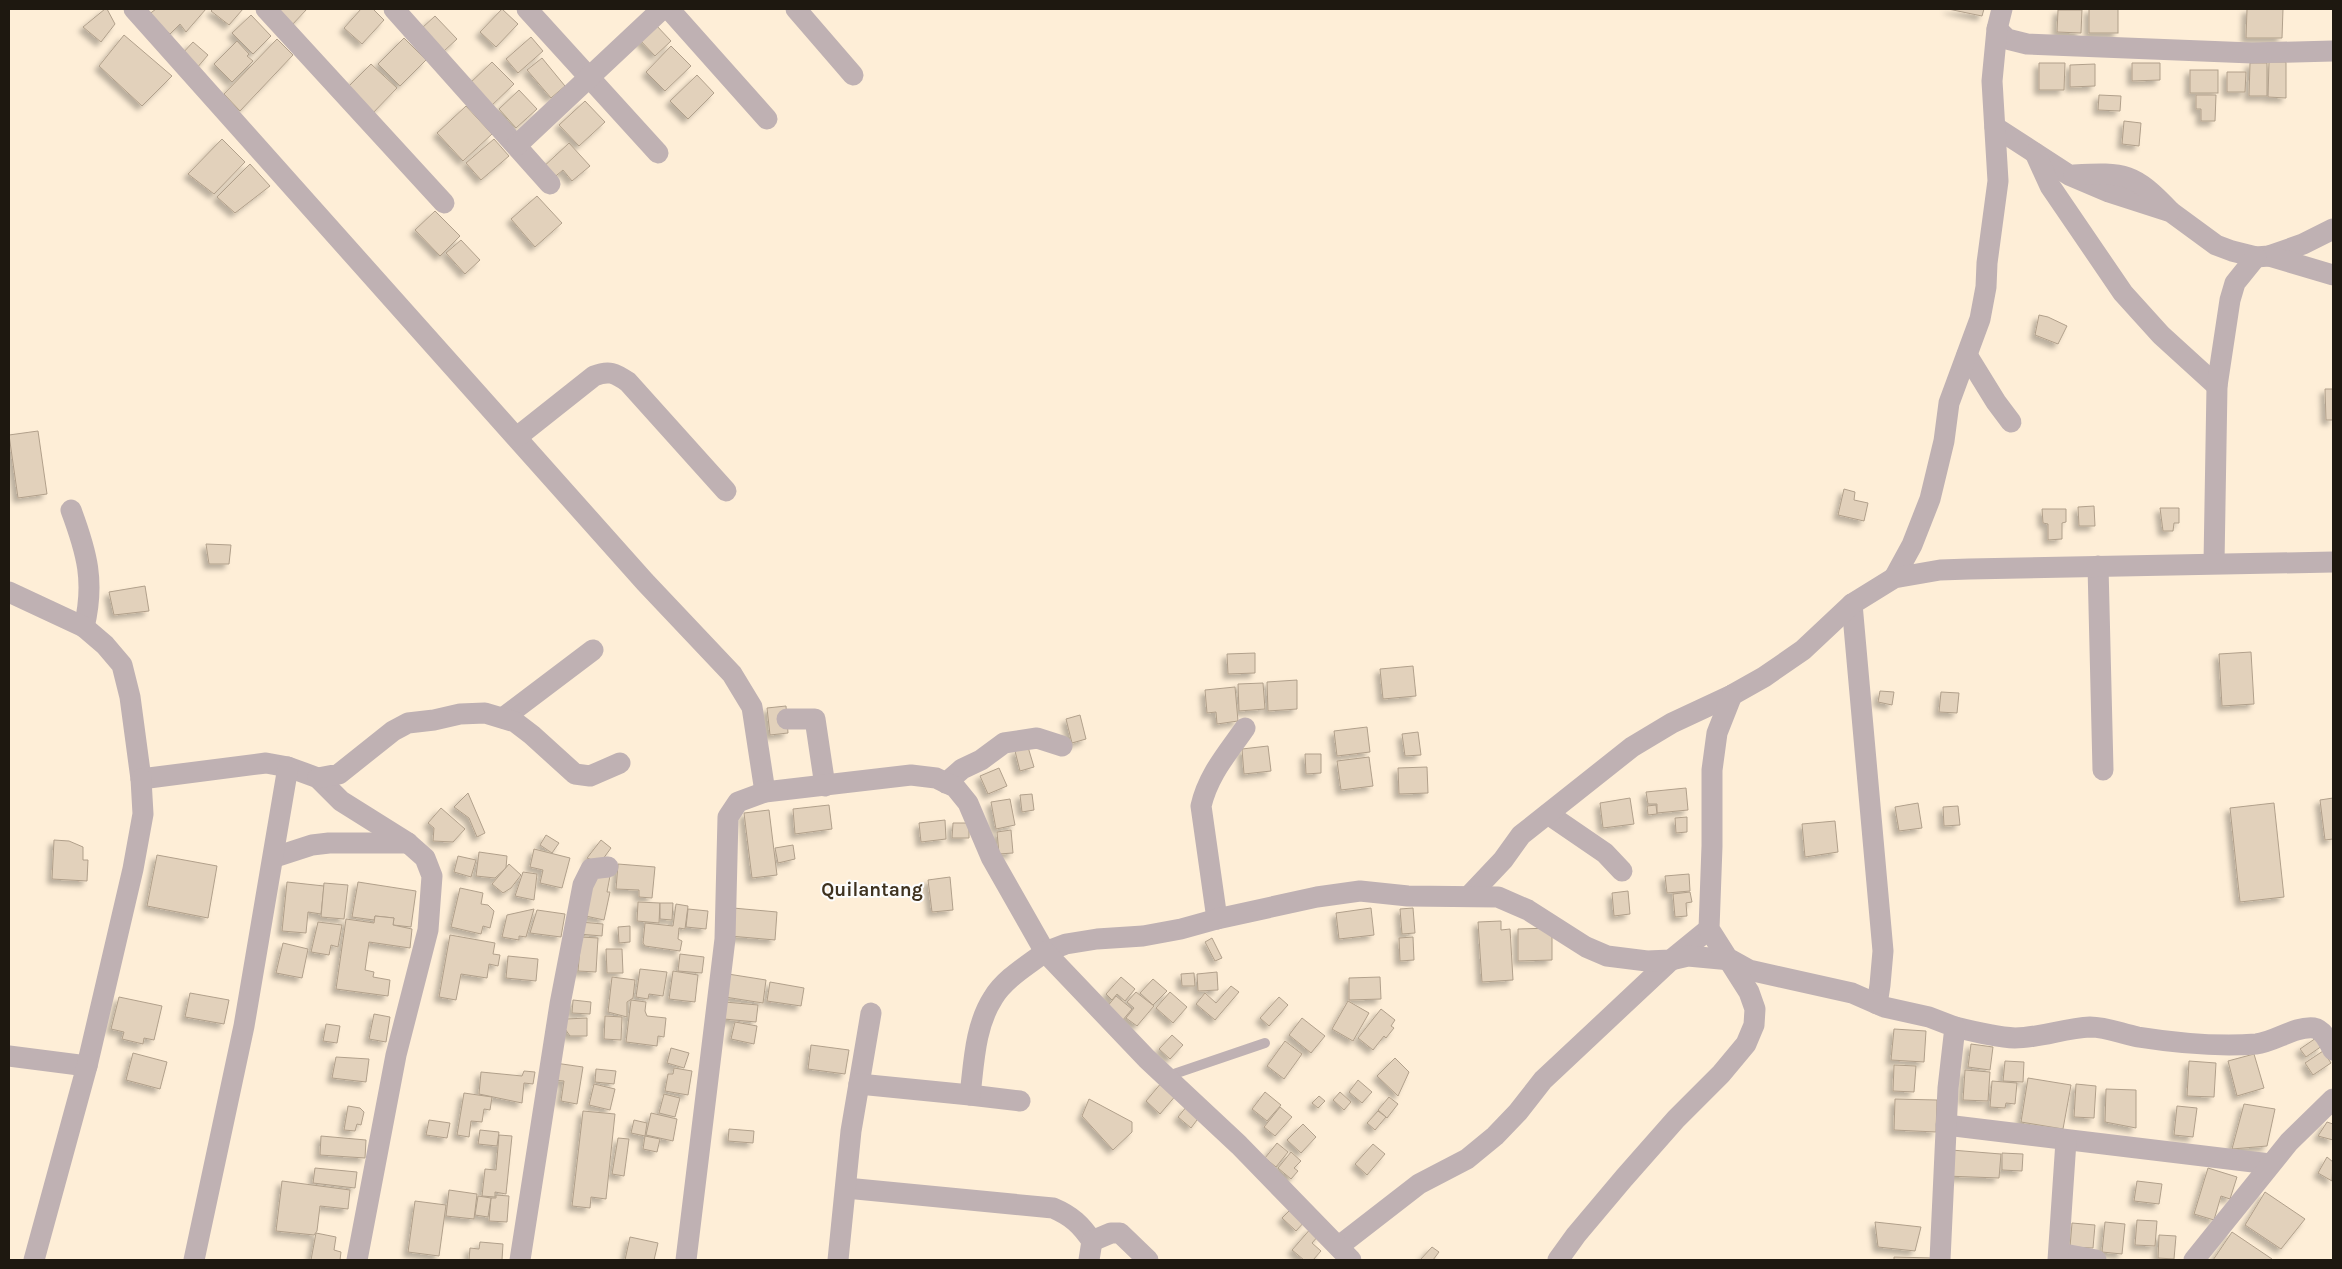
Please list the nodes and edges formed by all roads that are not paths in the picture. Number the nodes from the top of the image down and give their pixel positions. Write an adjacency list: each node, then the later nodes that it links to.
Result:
1 (134, 9): 25 (street)
2 (266, 9): 18 (street)
3 (394, 9): 14 (street)
4 (527, 9): 11 (street)
5 (662, 9): 11 (street)
6 (669, 9): 12 (street)
7 (796, 9): 10 (street)
8 (2000, 19): 9 (street); 13 (street)
9 (2333, 52)
10 (853, 75)
11 (589, 77): 14 (street); 15 (street)
12 (767, 119)
13 (1995, 127): 16 (street); 22 (street)
14 (517, 145): 17 (street)
15 (658, 153)
16 (2035, 153): 20 (street); 23 (street)
17 (550, 184)
18 (444, 203)
19 (2333, 229): 20 (street)
20 (2262, 256): 21 (street); 23 (street)
21 (2333, 275)
22 (1967, 355): 24 (street); 31 (street)
23 (2217, 386): 29 (street)
24 (2011, 422)
25 (517, 437): 26 (street); 48 (street)
26 (726, 491)
27 (71, 510): 34 (street)
28 (2333, 562): 29 (street)
29 (2214, 563): 30 (street)
30 (2098, 566): 31 (street); 43 (street)
31 (1894, 578): 33 (street)
32 (9, 592): 34 (street)
33 (1852, 604): 36 (street); 60 (street)
34 (84, 627): 45 (street)
35 (593, 650): 37 (street)
36 (1732, 696): 49 (street); 56 (street)
37 (503, 718): 41 (street); 44 (street)
38 (787, 719): 47 (street)
39 (1245, 728): 55 (street)
40 (1062, 746): 46 (street)
41 (620, 763)
42 (288, 768): 44 (street); 45 (street); 51 (street)
43 (2103, 770)
44 (318, 778): 50 (street)
45 (141, 779): 66 (street)
46 (946, 783): 47 (street); 57 (street)
47 (825, 786): 48 (street)
48 (764, 792): 83 (street)
49 (1548, 814): 53 (street); 54 (street)
50 (408, 843): 51 (street); 81 (street)
51 (275, 857): 80 (street)
52 (608, 867): 82 (street)
53 (1622, 871)
54 (1469, 896): 55 (street); 58 (street)
55 (1217, 918): 57 (street)
56 (1709, 929): 58 (street); 59 (street)
57 (1046, 952): 67 (street); 69 (street)
58 (1671, 960): 59 (street); 77 (street)
59 (1731, 960): 60 (street); 86 (street)
60 (1877, 1004): 62 (street)
61 (871, 1012): 68 (street)
62 (1955, 1027): 64 (street); 72 (street)
63 (1265, 1043): 67 (lane)
64 (2333, 1050)
65 (9, 1056): 66 (street)
66 (87, 1066): 79 (street)
67 (1168, 1076): 77 (street)
68 (859, 1084): 69 (street); 75 (street)
69 (970, 1095): 71 (street)
70 (2333, 1099): 74 (street)
71 (1020, 1101)
72 (1946, 1125): 73 (street); 87 (street)
73 (2066, 1141): 74 (street); 78 (street)
74 (2270, 1164): 89 (street)
75 (846, 1188): 76 (street); 84 (street)
76 (1090, 1251): 85 (street)
77 (1345, 1253)
78 (2059, 1257): 88 (street)
79 (34, 1260)
80 (194, 1260)
81 (357, 1260)
82 (520, 1260)
83 (686, 1260)
84 (838, 1260)
85 (1148, 1260)
86 (1558, 1260)
87 (1940, 1260)
88 (2096, 1260)
89 (2194, 1260)

